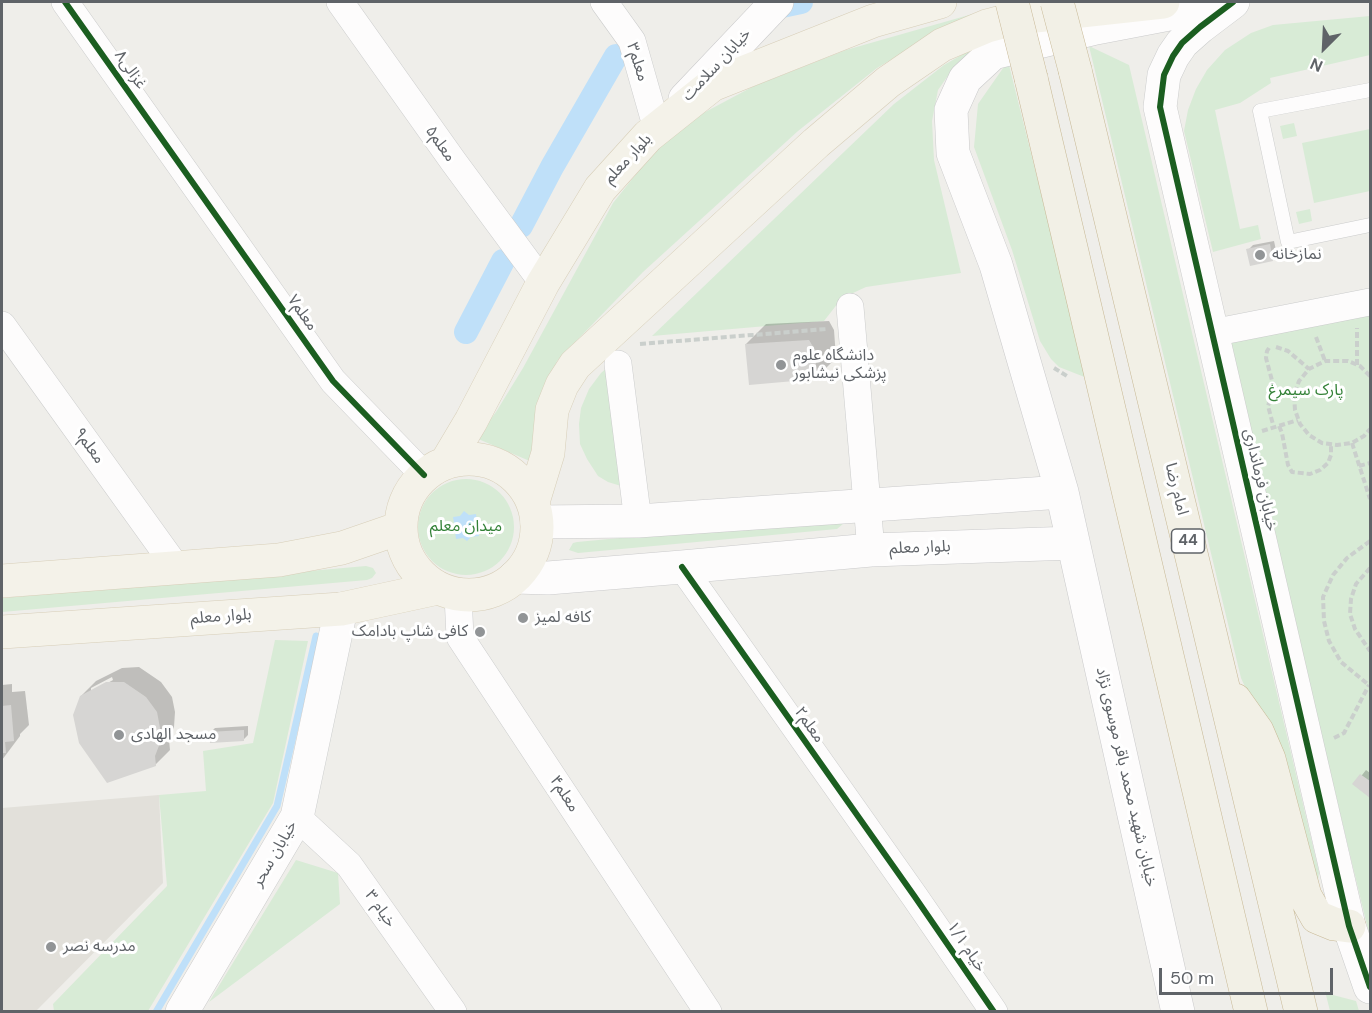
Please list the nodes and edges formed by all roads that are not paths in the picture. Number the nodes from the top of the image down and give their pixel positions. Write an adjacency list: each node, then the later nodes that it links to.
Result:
1 (65, 2): 13 (street, غزالی۸)
2 (340, 2): 15 (street, معلم۵)
3 (604, 2): 12 (street, معلم۳)
4 (777, 2): 12 (main road, خیابان سلامت)
5 (940, 2): 12 (main road, بلوار معلم)
6 (1012, 2): 46 (highway, bridge)
7 (1057, 2): 36 (highway, امام رضا / 44, bridge)
8 (1163, 2): 24 (main road)
9 (1223, 2): 22 (main road, خیابان شهید محمد باقر موسوی نژاد)
10 (1233, 2): 19 (main road, خیابان فرمانداری)
11 (1371, 90): 14 (lane)
12 (657, 129): 15 (main road, بلوار معلم)
13 (173, 155): 21 (street, معلم۷)
14 (1371, 225)
15 (543, 283): 21 (main road, بلوار معلم)
16 (1367, 313): 19 (street)
17 (851, 317): 23 (street)
18 (2, 325): 29 (street, معلم۹)
19 (1212, 333): 39 (main road, خیابان فرمانداری)
20 (624, 355): 25 (street)
21 (435, 469): 24 (main road); 26 (main road)
22 (1062, 492): 23 (main road); 27 (main road, خیابان شهید محمد باقر موسوی نژاد)
23 (868, 507): 25 (main road); 28 (street)
24 (535, 512): 25 (main road); 31 (main road)
25 (638, 521)
26 (400, 528): 29 (main road); 33 (main road)
27 (1073, 543): 28 (main road, بلوار معلم); 45 (main road, خیابان شهید محمد باقر موسوی نژاد)
28 (871, 550): 30 (main road, بلوار معلم)
29 (176, 567): 32 (main road)
30 (682, 567): 31 (main road, بلوار معلم); 38 (street, معلم۲)
31 (515, 578): 33 (main road)
32 (2, 581)
33 (448, 592): 34 (main road, بلوار معلم); 43 (street, معلم۴)
34 (341, 609): 35 (main road, بلوار معلم); 37 (main road, خیابان سحر)
35 (2, 632)
36 (1223, 686): 39 (highway); 47 (highway, امام رضا / 44)
37 (297, 817): 41 (main road, خیابان سحر); 42 (street, خیام ۳)
38 (915, 897): 44 (street, خیام ۱/۱)
39 (1349, 926): 40 (main road, خیابان فرمانداری)
40 (1371, 987)
41 (182, 1011)
42 (453, 1011)
43 (708, 1011)
44 (994, 1011)
45 (1178, 1011)
46 (1251, 1011)
47 (1301, 1011)

